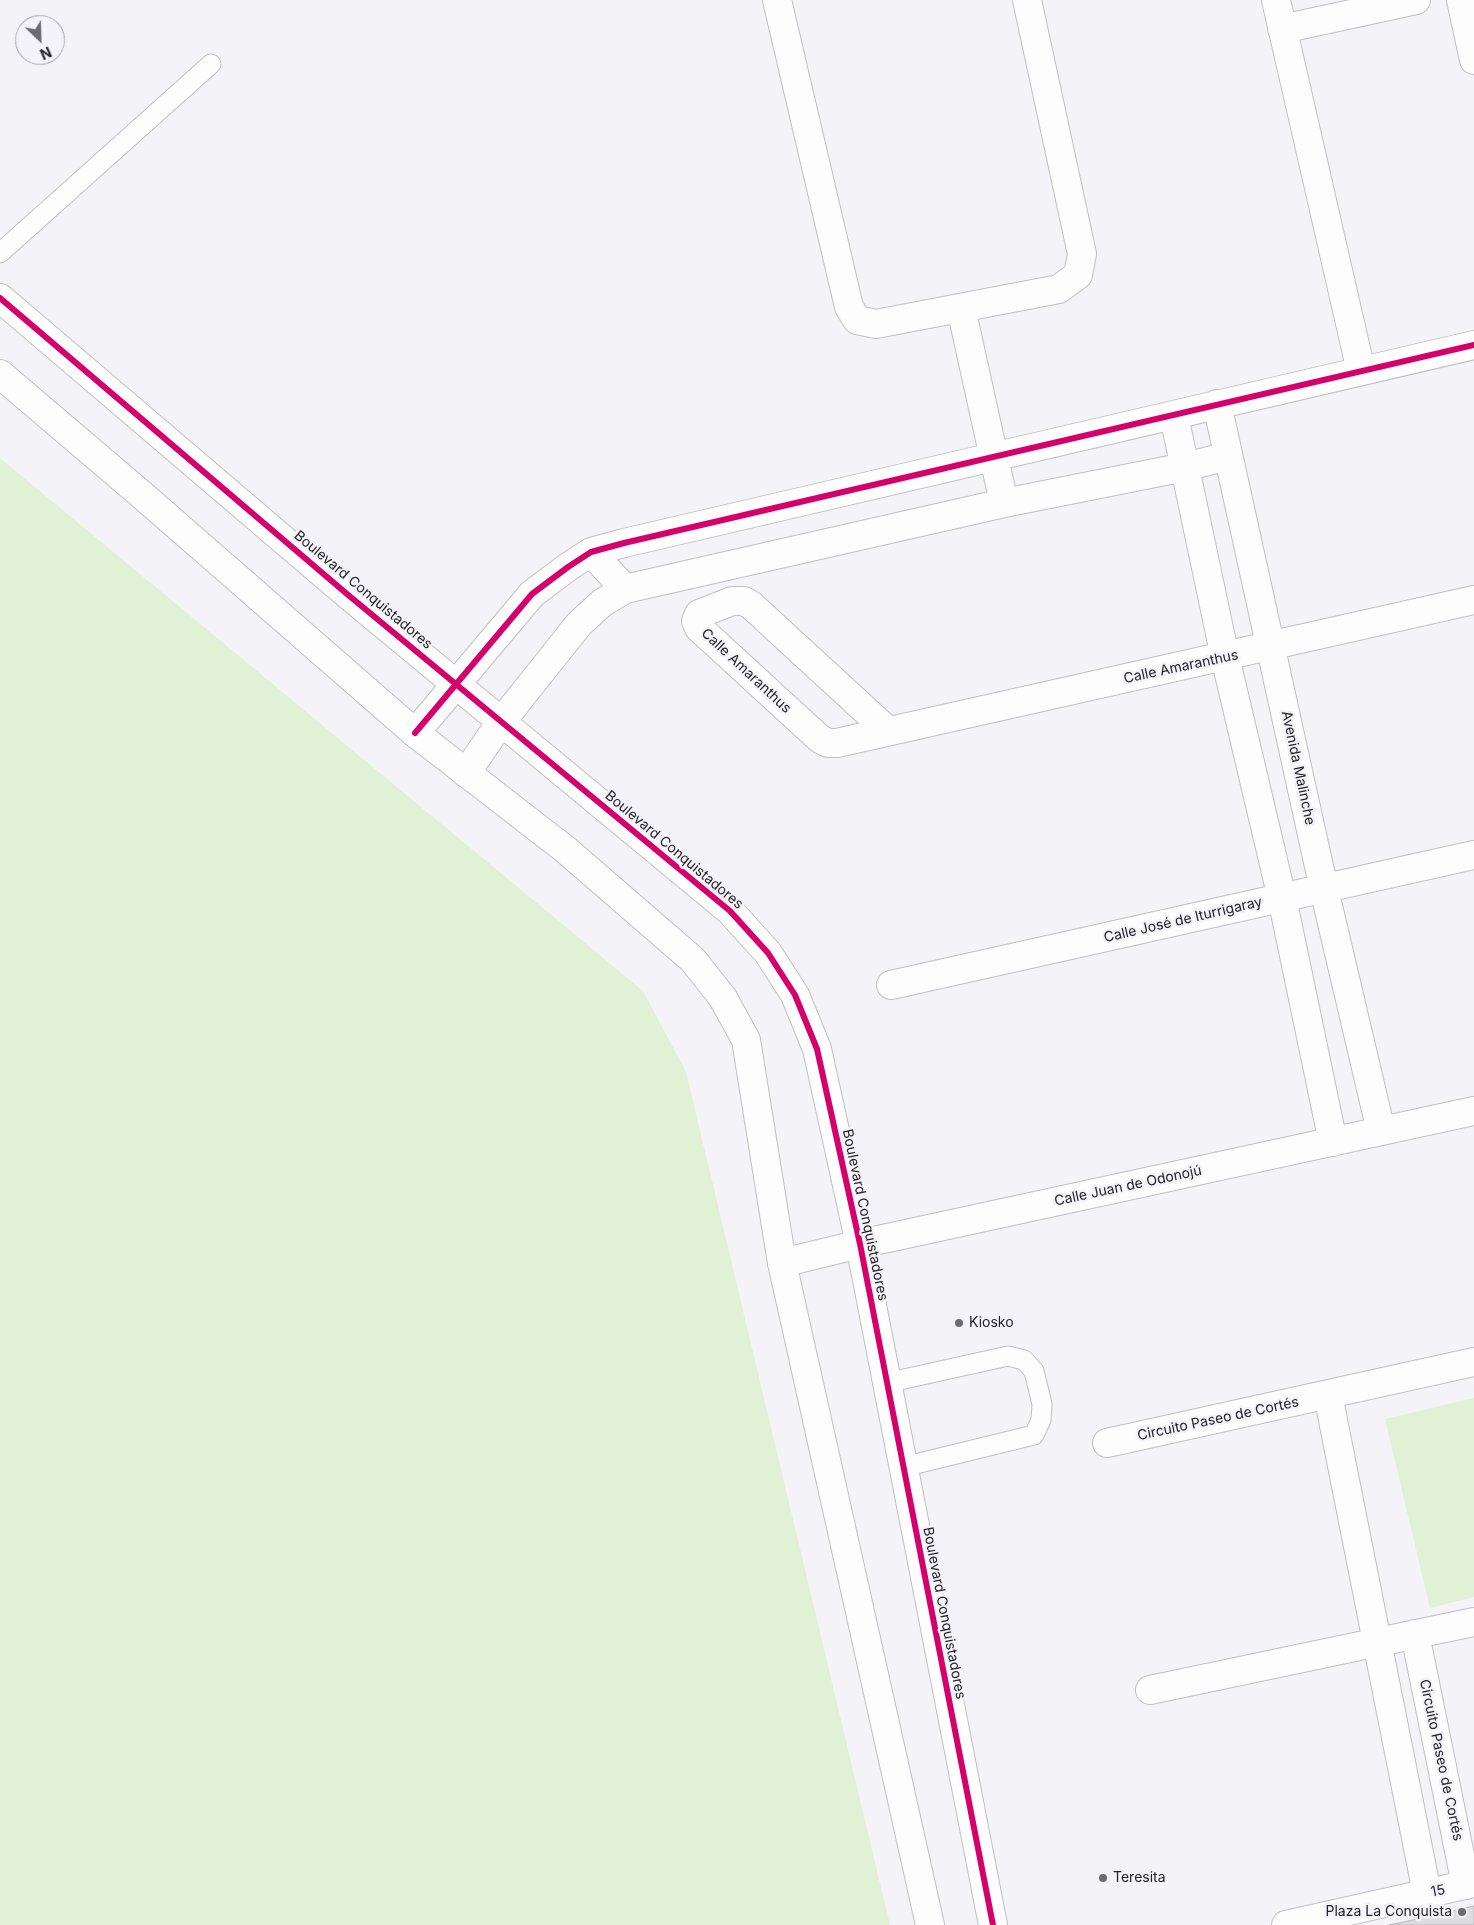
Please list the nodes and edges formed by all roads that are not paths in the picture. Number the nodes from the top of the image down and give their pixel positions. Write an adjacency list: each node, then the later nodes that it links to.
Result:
1 (777, 0): 11 (street)
2 (1027, 0): 11 (street)
3 (1276, 0): 6 (street)
4 (1416, 0): 6 (street)
5 (1461, 0): 7 (street)
6 (1282, 29): 13 (street)
7 (1474, 60)
8 (211, 64): 9 (lane)
9 (0, 253)
10 (0, 298): 26 (street, Boulevard Conquistadores)
11 (962, 308): 18 (street)
12 (1474, 345): 13 (street)
13 (1360, 371): 15 (street)
14 (0, 374): 29 (street)
15 (1217, 404): 16 (street); 17 (street, Avenida Malinche)
16 (1174, 416): 18 (street); 19 (street)
17 (1228, 456): 19 (street); 24 (street, Avenida Malinche)
18 (995, 457): 20 (street); 21 (street)
19 (1185, 467): 20 (street); 25 (street)
20 (1004, 503): 22 (street)
21 (591, 552): 22 (street); 26 (street)
22 (624, 589): 27 (street)
23 (1474, 600): 24 (street, Calle Amaranthus)
24 (1272, 646): 25 (street, Calle Amaranthus); 32 (street, Avenida Malinche)
25 (1225, 657): 28 (street, Calle Amaranthus); 33 (street)
26 (456, 684): 27 (street, Boulevard Conquistadores); 29 (street)
27 (501, 722): 30 (street); 38 (street, Boulevard Conquistadores)
28 (888, 731): 28 (street, Calle Amaranthus)
29 (415, 733): 30 (street)
30 (466, 773): 39 (street)
31 (1474, 855): 32 (street, Calle José de Iturrigaray)
32 (1324, 889): 33 (street, Calle José de Iturrigaray); 36 (street, Avenida Malinche)
33 (1282, 898): 34 (street, Calle José de Iturrigaray); 37 (street)
34 (891, 985)
35 (1474, 1111): 36 (street, Calle Juan de Odonojú)
36 (1381, 1131): 37 (street, Calle Juan de Odonojú)
37 (1333, 1142): 38 (street, Calle Juan de Odonojú)
38 (860, 1244): 39 (street, Calle Juan de Odonojú); 41 (street, Boulevard Conquistadores)
39 (782, 1263): 52 (street)
40 (1474, 1362): 42 (street, Circuito Paseo de Cortés)
41 (886, 1383): 44 (street, Boulevard Conquistadores); 44 (lane)
42 (1328, 1395): 43 (street, Circuito Paseo de Cortés); 47 (street)
43 (1107, 1443)
44 (902, 1468): 53 (street, Boulevard Conquistadores)
45 (1474, 1622): 46 (street)
46 (1415, 1634): 47 (street); 49 (street, Circuito Paseo de Cortés)
47 (1378, 1642): 48 (street); 50 (street)
48 (1150, 1690)
49 (1470, 1884): 50 (street, 15)
50 (1427, 1893): 51 (street, 15)
51 (1336, 1919): 54 (street, 15)
52 (930, 1925)
53 (993, 1925)
54 (1286, 1925)

